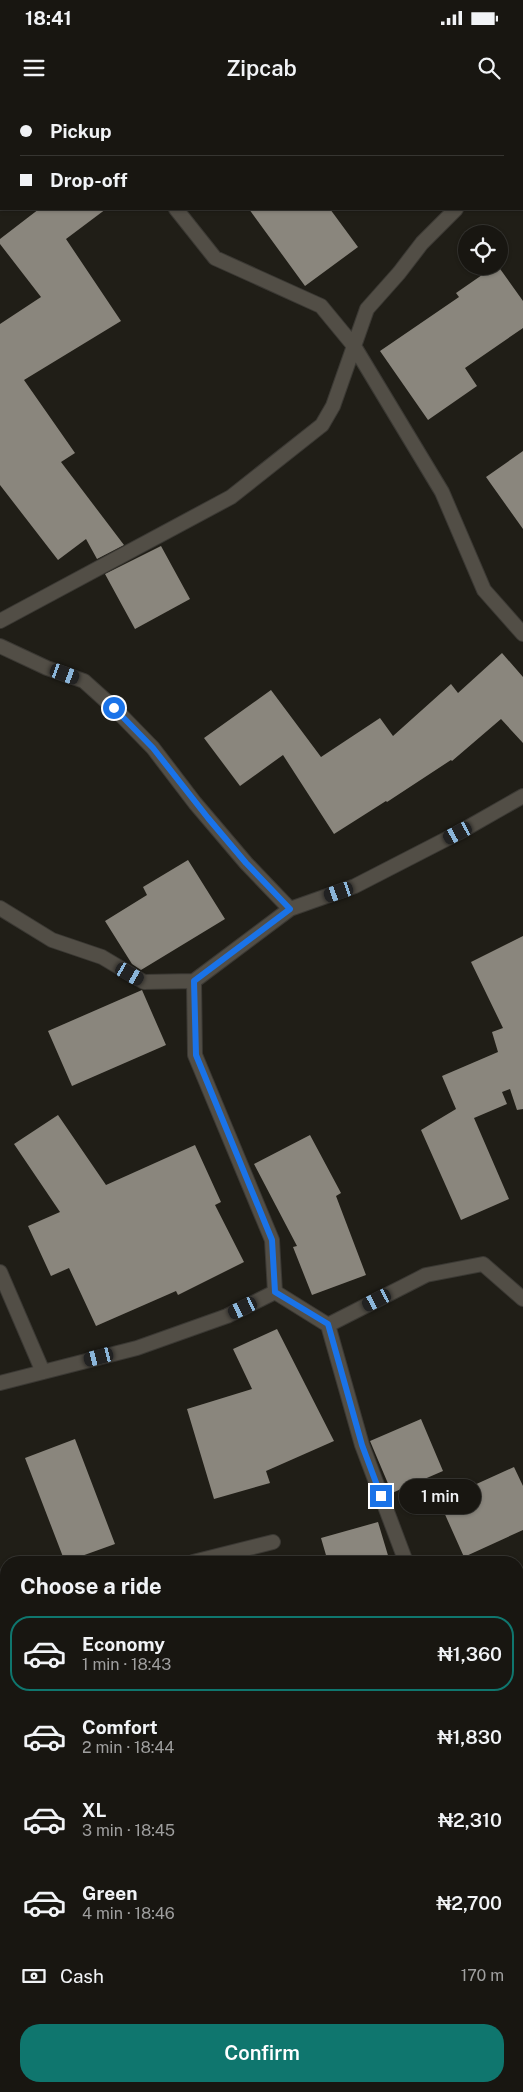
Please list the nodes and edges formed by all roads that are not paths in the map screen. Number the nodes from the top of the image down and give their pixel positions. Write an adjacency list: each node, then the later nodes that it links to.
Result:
1 (177, 210): 3 (street)
2 (455, 210): 3 (street)
3 (354, 346): 4 (street); 5 (street)
4 (0, 621)
5 (523, 634)
6 (0, 646): 9 (street)
7 (523, 796): 9 (street)
8 (0, 908): 10 (street)
9 (290, 909): 10 (street)
10 (194, 981): 12 (street)
11 (0, 1272): 15 (street)
12 (275, 1292): 14 (street); 15 (street)
13 (523, 1299): 14 (street)
14 (328, 1324): 19 (street)
15 (43, 1372): 16 (street)
16 (0, 1383)
17 (273, 1542): 18 (street)
18 (217, 1556)
19 (404, 1556)

